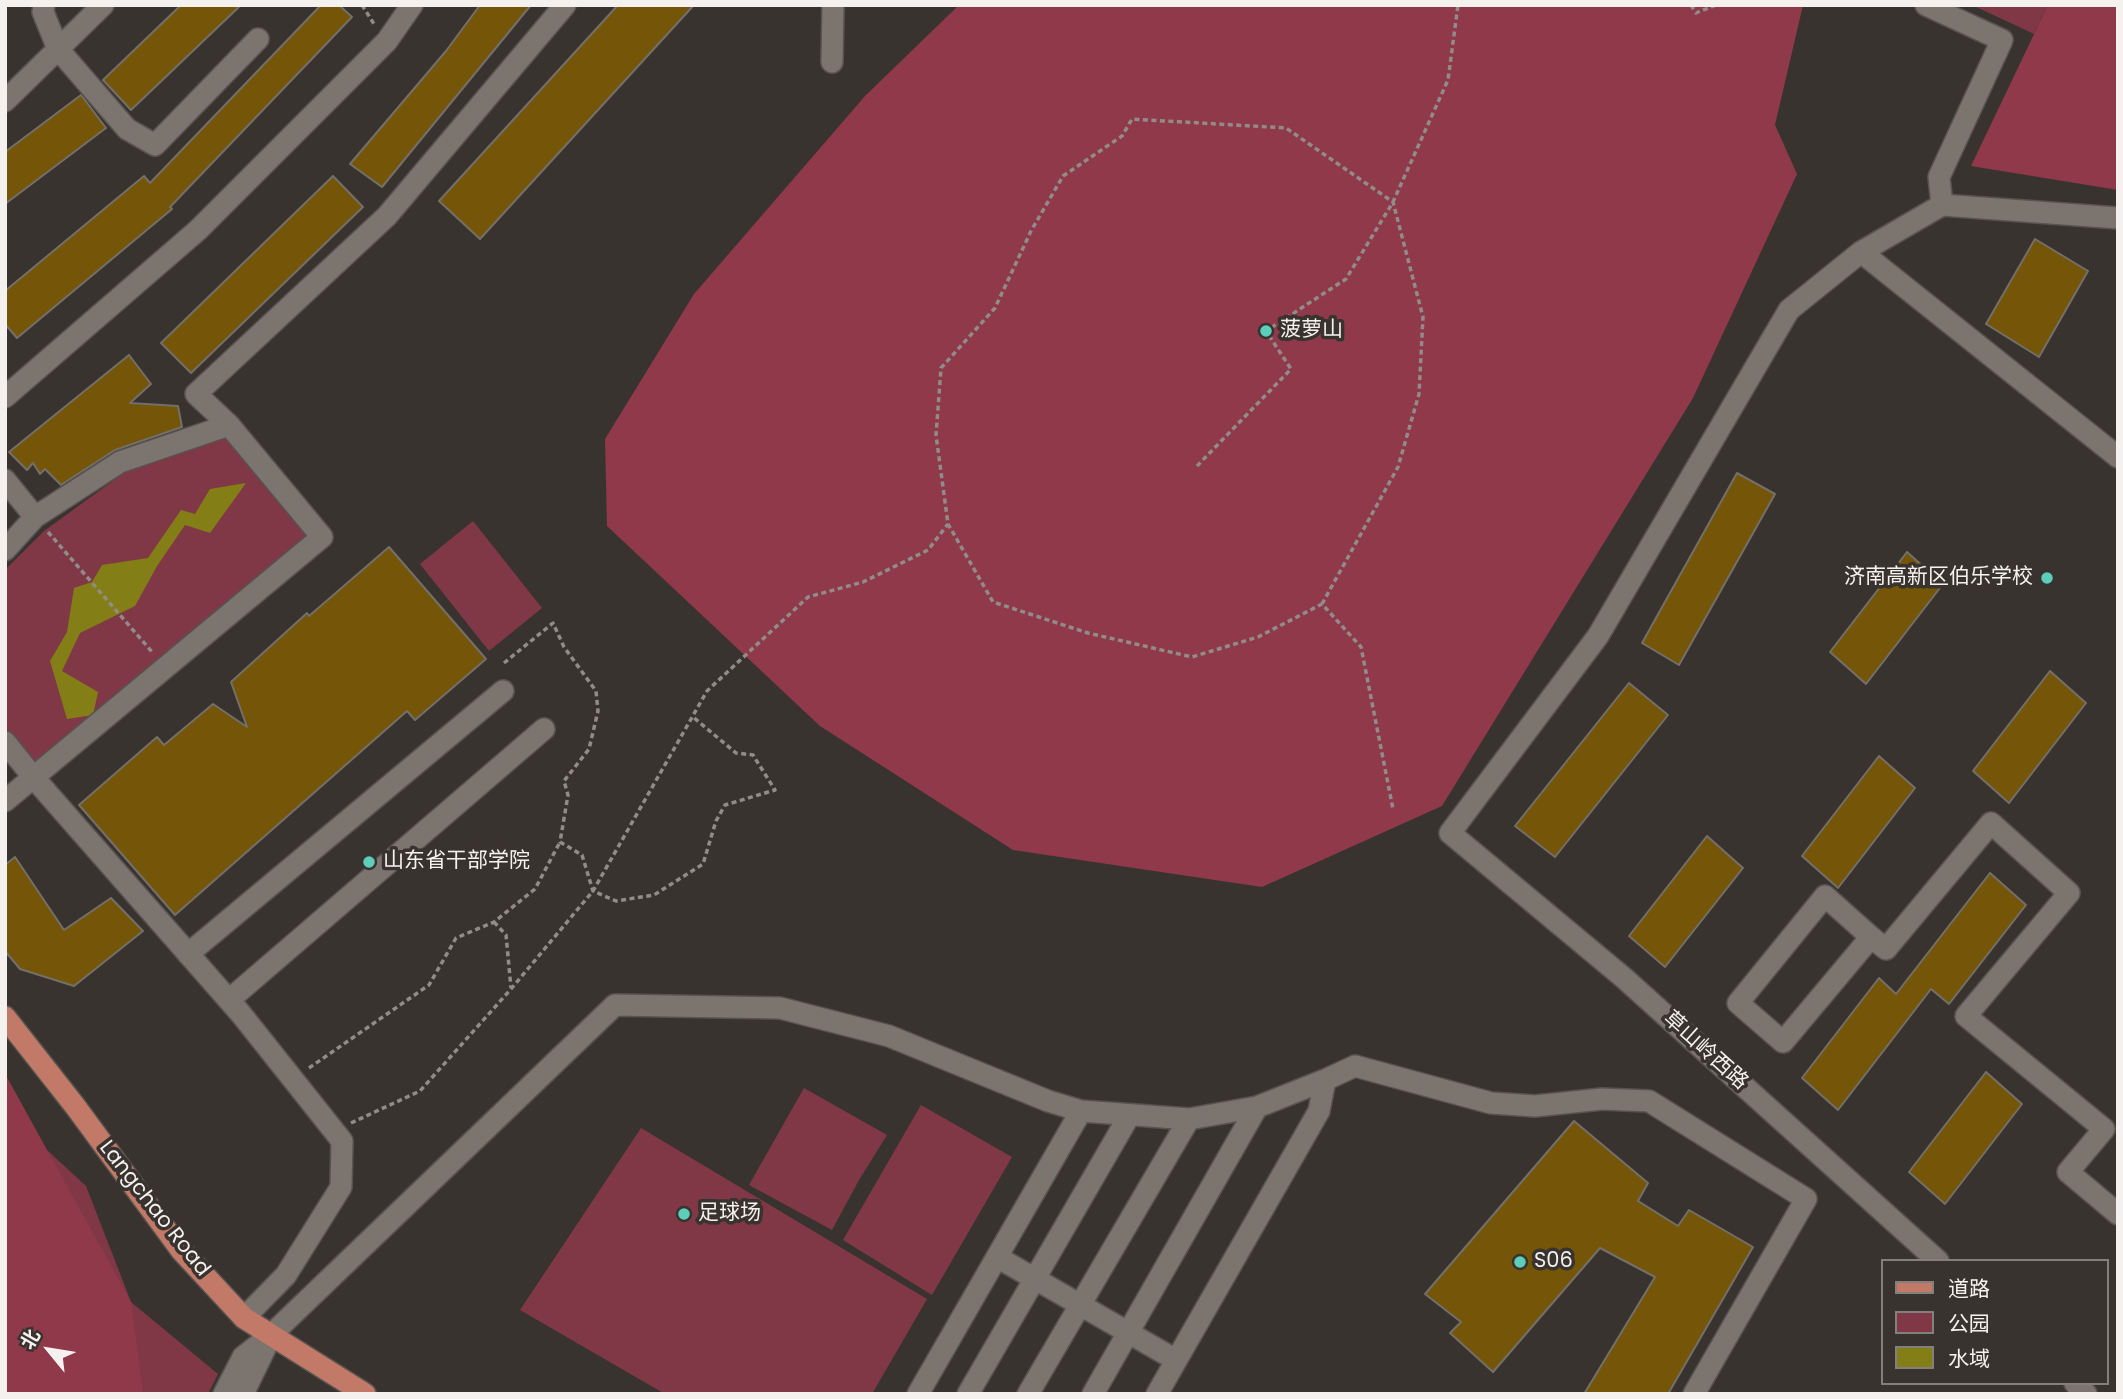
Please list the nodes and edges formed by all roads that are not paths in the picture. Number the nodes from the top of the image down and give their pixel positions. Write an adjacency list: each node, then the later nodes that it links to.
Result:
1 (44, 5): 8 (street)
2 (103, 5): 8 (street)
3 (412, 5): 14 (street)
4 (565, 5): 15 (street)
5 (833, 5): 9 (street)
6 (1926, 5): 11 (street)
7 (258, 40): 8 (street)
8 (58, 49): 10 (street)
9 (832, 62)
10 (5, 101)
11 (1942, 205): 12 (street); 13 (street)
12 (2118, 218)
13 (1861, 252): 16 (street); 36 (street, 草山岭西路)
14 (5, 397)
15 (229, 425): 18 (street); 23 (street)
16 (2118, 457)
17 (5, 480): 18 (street)
18 (35, 517): 19 (street)
19 (5, 550)
20 (503, 691): 26 (street)
21 (544, 729): 27 (street)
22 (5, 742): 23 (street)
23 (34, 778): 24 (street); 26 (street)
24 (5, 801)
25 (1871, 937): 25 (street); 34 (street)
26 (188, 954): 27 (street)
27 (229, 1000): 39 (street)
28 (5, 1017): 39 (main road, Langchao Road)
29 (1325, 1080): 30 (street); 42 (street); 51 (street)
30 (1257, 1107): 33 (street); 40 (street)
31 (1081, 1111): 32 (street); 35 (street); 41 (street)
32 (1129, 1116): 33 (street); 37 (street)
33 (1189, 1119): 38 (street)
34 (2118, 1214)
35 (998, 1256): 37 (street); 46 (street)
36 (1936, 1259)
37 (1035, 1278): 38 (street); 47 (street)
38 (1081, 1305): 40 (street); 48 (street)
39 (244, 1318): 41 (main road, Langchao Road)
40 (1129, 1332): 42 (street); 49 (street)
41 (272, 1334): 43 (street); 44 (street); 45 (main road, Langchao Road)
42 (1176, 1360): 50 (street)
43 (224, 1394)
44 (243, 1394)
45 (365, 1394)
46 (918, 1394)
47 (968, 1394)
48 (1028, 1394)
49 (1093, 1394)
50 (1157, 1394)
51 (1694, 1394)

